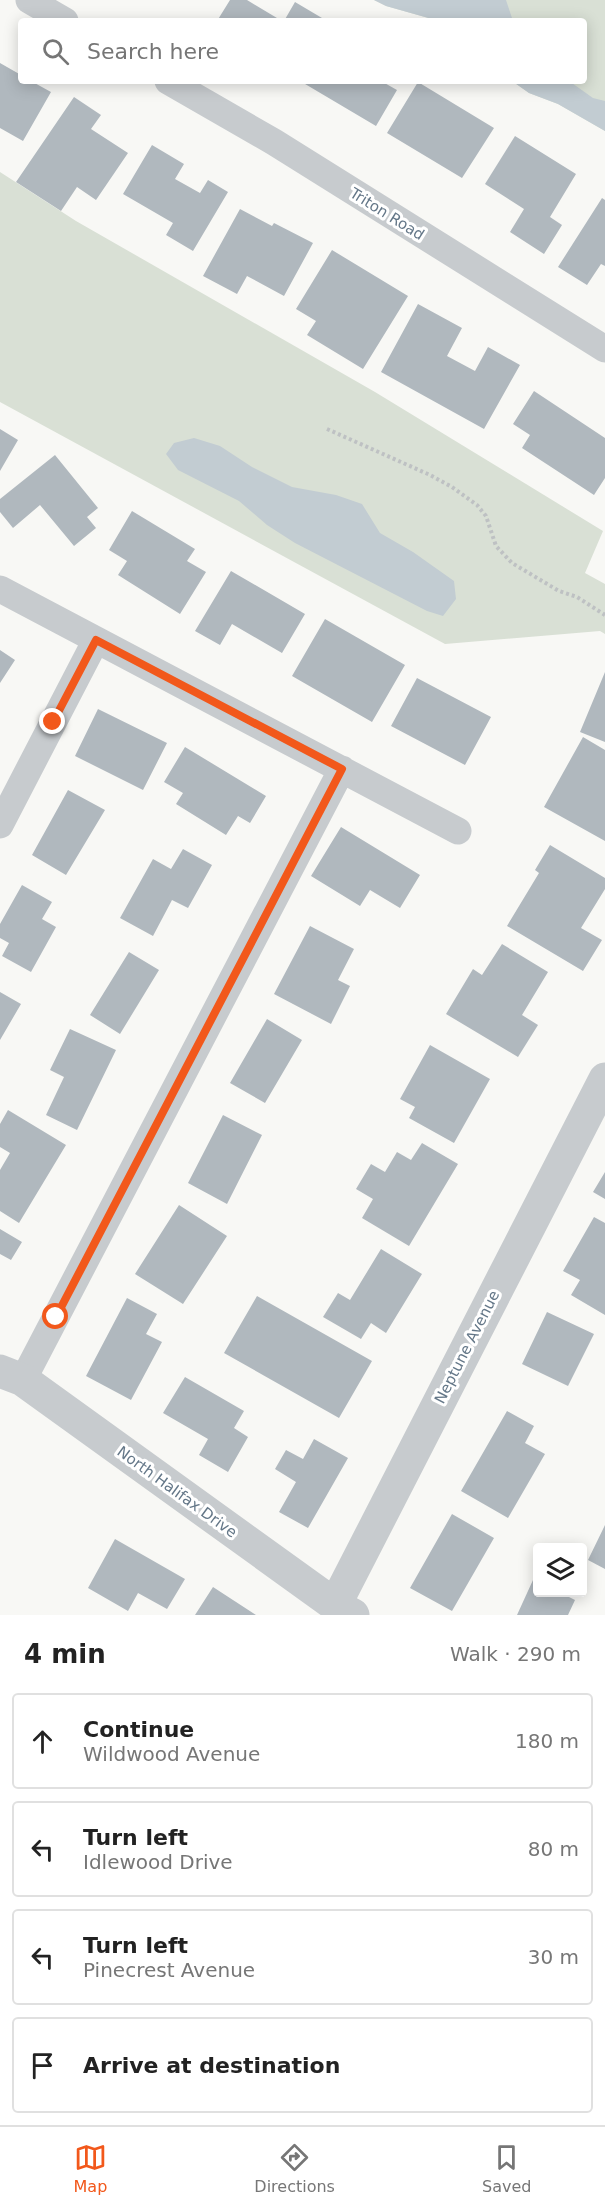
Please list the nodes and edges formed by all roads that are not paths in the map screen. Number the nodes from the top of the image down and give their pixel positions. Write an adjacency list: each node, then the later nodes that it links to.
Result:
1 (29, 0): 2 (street)
2 (60, 18)
3 (173, 84): 4 (street, Triton Road)
4 (605, 349)
5 (0, 589): 6 (street)
6 (96, 640): 7 (street); 8 (street)
7 (342, 769): 9 (street); 11 (street)
8 (0, 825)
9 (458, 831)
10 (605, 1079): 12 (street, Neptune Avenue)
11 (11, 1376): 12 (street, North Halifax Drive)
12 (339, 1612)

